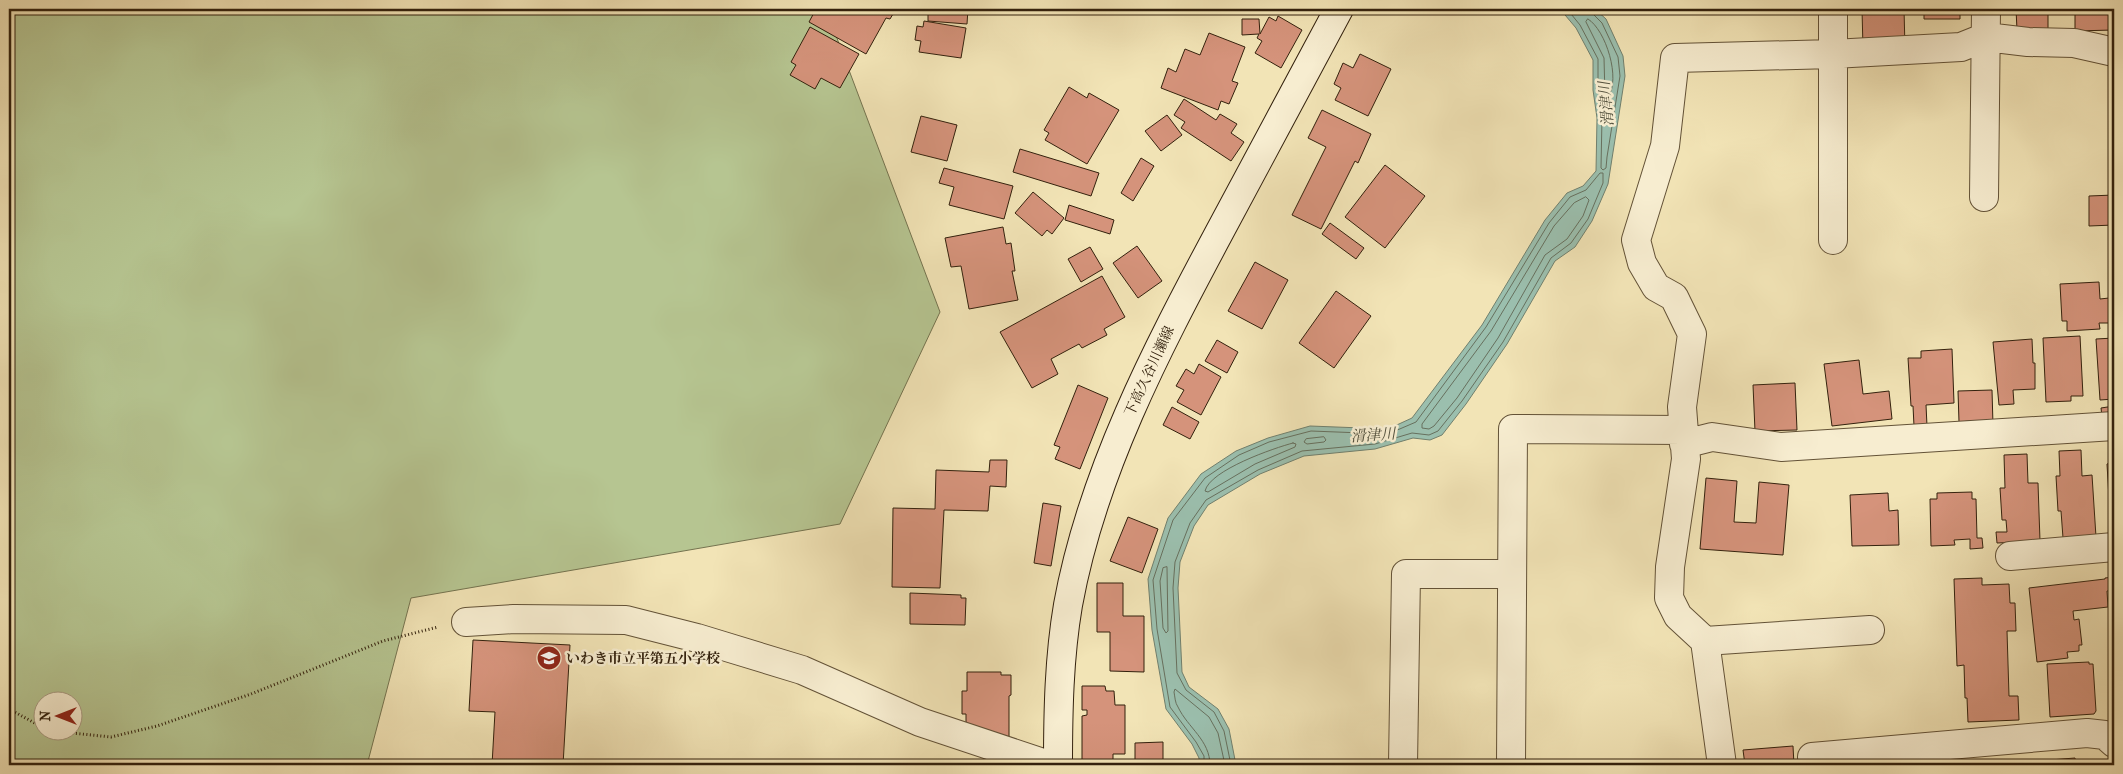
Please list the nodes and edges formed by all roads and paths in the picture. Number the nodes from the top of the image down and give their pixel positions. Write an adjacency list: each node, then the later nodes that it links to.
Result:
1 (1339, 9): 23 (street, 下高久谷川瀬線)
2 (1833, 9): 6 (street)
3 (1986, 9): 4 (street)
4 (1986, 37): 5 (street); 6 (street); 7 (street)
5 (2114, 52)
6 (1833, 54): 8 (street); 10 (street)
7 (1984, 197)
8 (1832, 240)
9 (2114, 426): 10 (street)
10 (1684, 437): 13 (street); 16 (street)
11 (2114, 547): 12 (street)
12 (2010, 556)
13 (1512, 574): 24 (street); 25 (street)
14 (466, 622): 19 (path); 22 (street)
15 (1870, 630): 16 (street)
16 (1705, 641): 26 (street)
17 (9, 709): 18 (path)
18 (32, 722)
19 (82, 734)
20 (2114, 744): 21 (street)
21 (1812, 757)
22 (1049, 765)
23 (1058, 765)
24 (1403, 765)
25 (1511, 765)
26 (1722, 765)

